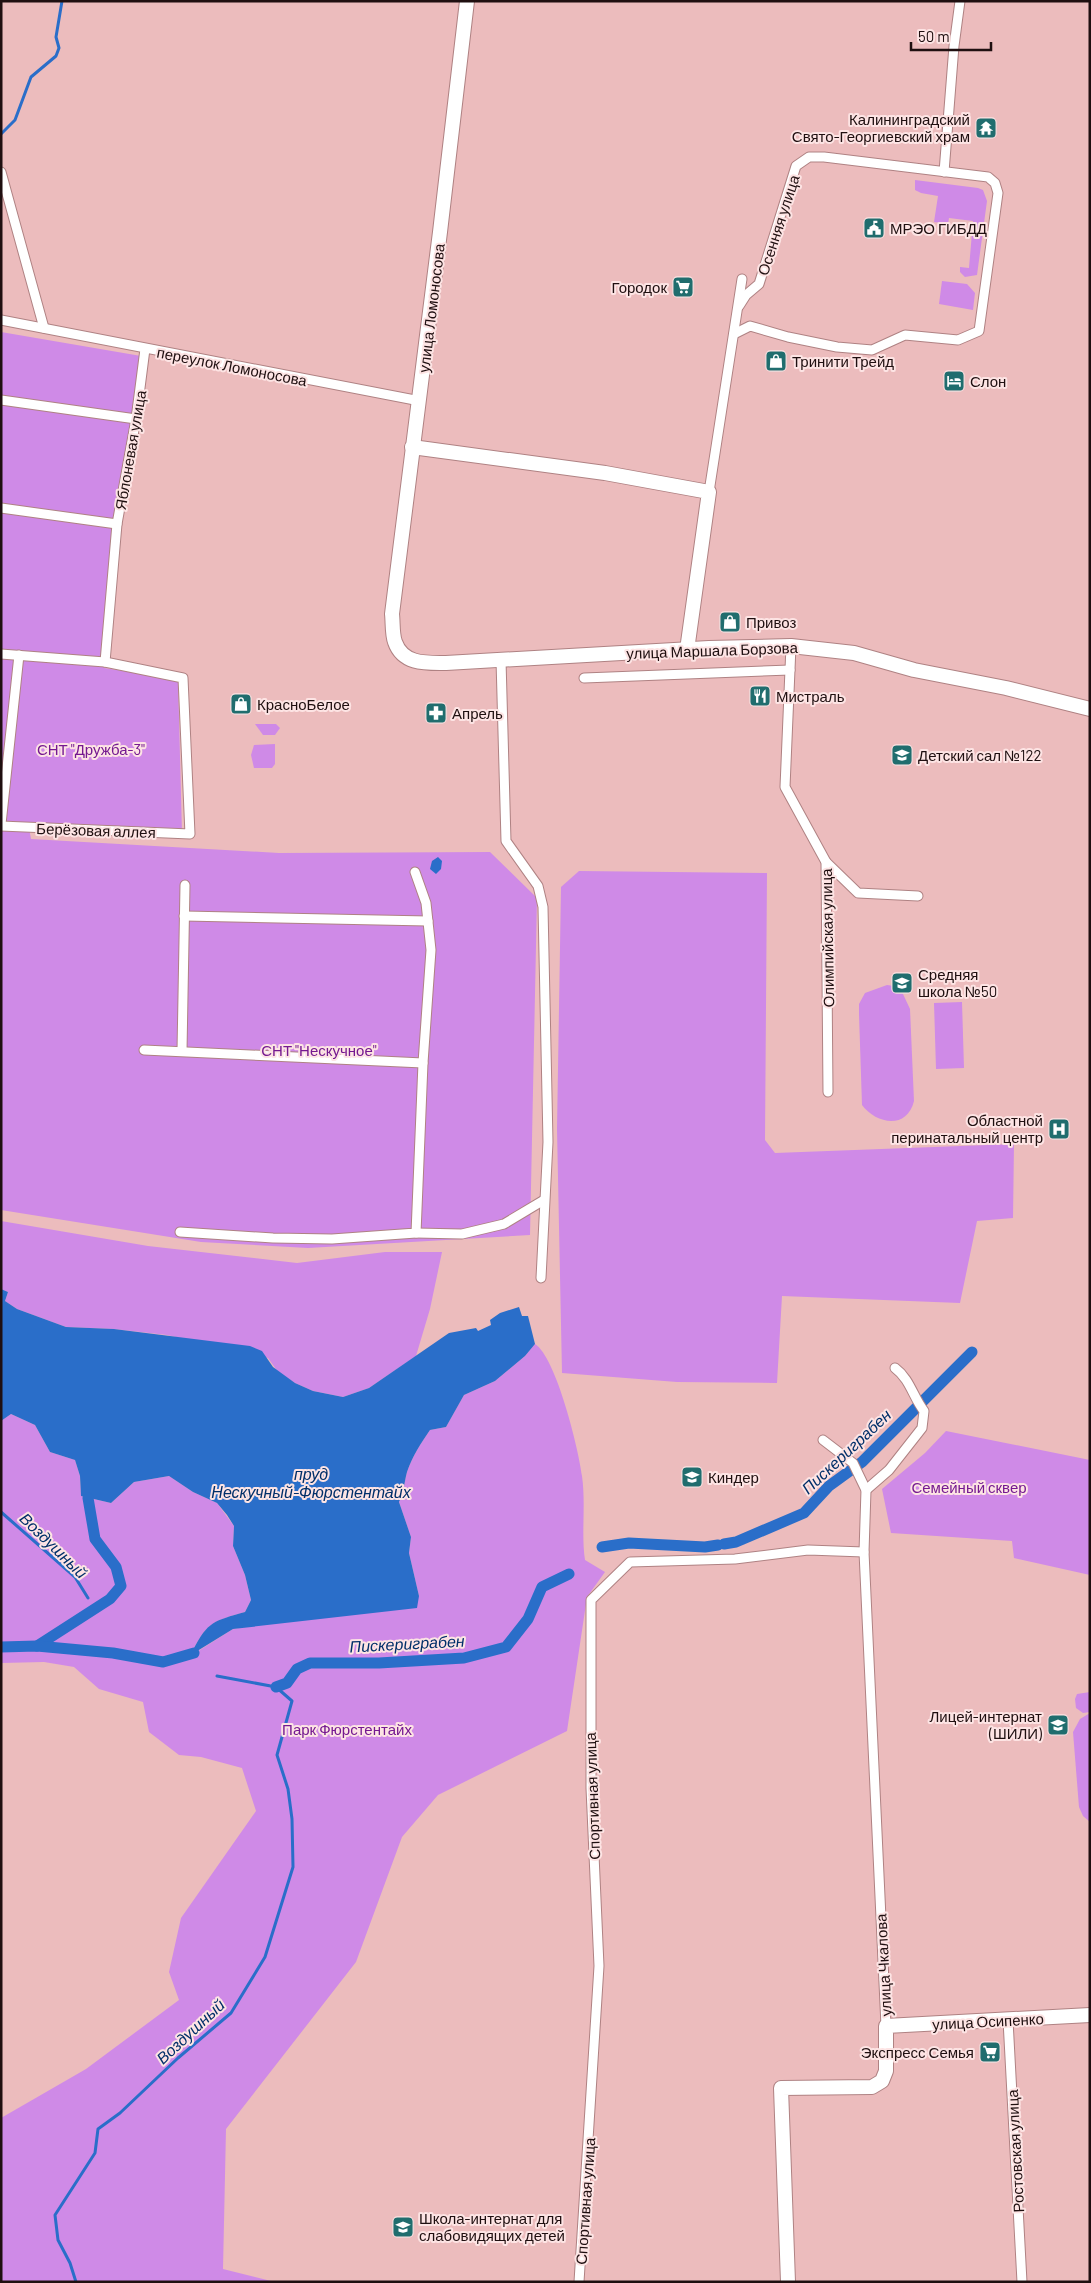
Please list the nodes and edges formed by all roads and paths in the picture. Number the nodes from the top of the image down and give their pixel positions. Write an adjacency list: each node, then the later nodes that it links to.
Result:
1 (467, 1): 12 (main road, улица Ломоносова)
2 (960, 1): 4 (street)
3 (1, 172): 8 (street)
4 (944, 172): 6 (street, Осенняя улица); 9 (street, Осенняя улица)
5 (742, 279): 6 (street, Осенняя улица)
6 (738, 306): 9 (street, Осенняя улица)
7 (1, 320): 8 (street)
8 (44, 328): 10 (street, переулок Ломоносова)
9 (734, 334): 15 (street, Осенняя улица)
10 (146, 349): 12 (street, переулок Ломоносова); 13 (street, Яблоневая улица)
11 (1, 400): 13 (street)
12 (420, 401): 14 (main road, улица Ломоносова)
13 (136, 419): 17 (street, Яблоневая улица)
14 (412, 447): 15 (main road); 18 (main road, улица Ломоносова)
15 (709, 492): 20 (main road, Осенняя улица)
16 (1, 508): 17 (street, Яблоневая улица)
17 (117, 524): 24 (street)
18 (392, 614): 23 (main road, улица Маршала Борзова)
19 (791, 646): 20 (main road, улица Маршала Борзова); 25 (street, Олимпийская улица); 27 (main road, улица Маршала Борзова)
20 (687, 650): 23 (main road, улица Маршала Борзова)
21 (1, 654): 22 (street)
22 (19, 656): 24 (street); 28 (street)
23 (500, 660): 39 (street)
24 (105, 662): 28 (street, Берёзовая аллея)
25 (790, 670): 26 (street); 29 (street, Олимпийская улица)
26 (584, 678)
27 (1090, 709)
28 (1, 825)
29 (826, 862): 32 (street); 38 (street, Олимпийская улица)
30 (415, 872): 34 (street)
31 (185, 885): 33 (street)
32 (918, 896)
33 (184, 916): 34 (street); 36 (street)
34 (428, 921): 37 (street)
35 (144, 1050): 36 (street)
36 (182, 1051): 37 (street)
37 (423, 1063): 41 (street)
38 (828, 1092)
39 (544, 1200): 41 (street); 42 (street)
40 (180, 1232): 41 (street)
41 (416, 1233)
42 (541, 1278)
43 (895, 1368): 45 (street)
44 (823, 1440): 45 (street)
45 (866, 1490): 46 (street, улица Чкалова)
46 (864, 1552): 49 (street, улица Чкалова); 50 (street, Спортивная улица)
47 (1090, 2015): 48 (main road, улица Осипенко)
48 (1008, 2020): 49 (main road, улица Осипенко); 52 (street, Ростовская улица)
49 (886, 2026): 51 (main road, улица Чкалова)
50 (579, 2282)
51 (788, 2282)
52 (1022, 2282)

